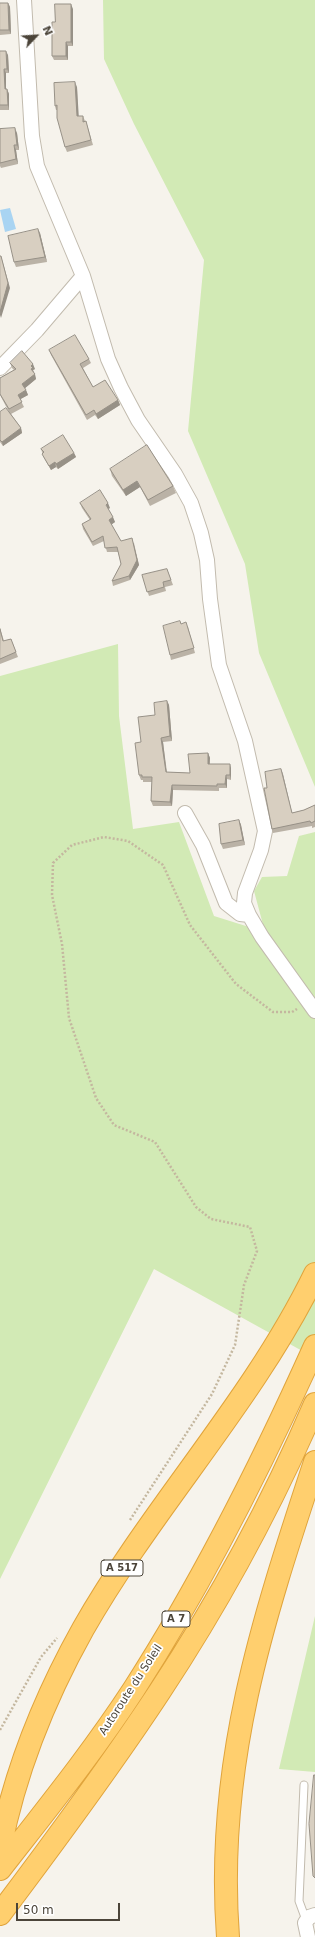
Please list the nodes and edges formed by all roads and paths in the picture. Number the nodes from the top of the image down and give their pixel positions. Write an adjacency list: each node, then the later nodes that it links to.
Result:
1 (24, 0): 2 (street)
2 (83, 276): 3 (street); 5 (street)
3 (0, 368)
4 (185, 813): 5 (street)
5 (249, 915): 6 (street)
6 (312, 1006): 11 (path)
7 (315, 1274): 15 (highway, A 517)
8 (315, 1346): 16 (highway, Autoroute du Soleil / A 7)
9 (315, 1404): 17 (highway, Autoroute du Soleil / A 7)
10 (315, 1462): 19 (highway)
11 (126, 1526)
12 (58, 1636): 13 (path)
13 (0, 1730)
14 (304, 1785): 18 (lane)
15 (0, 1848)
16 (0, 1869)
17 (0, 1914)
18 (311, 1918): 20 (street)
19 (228, 1937)
20 (308, 1937)

